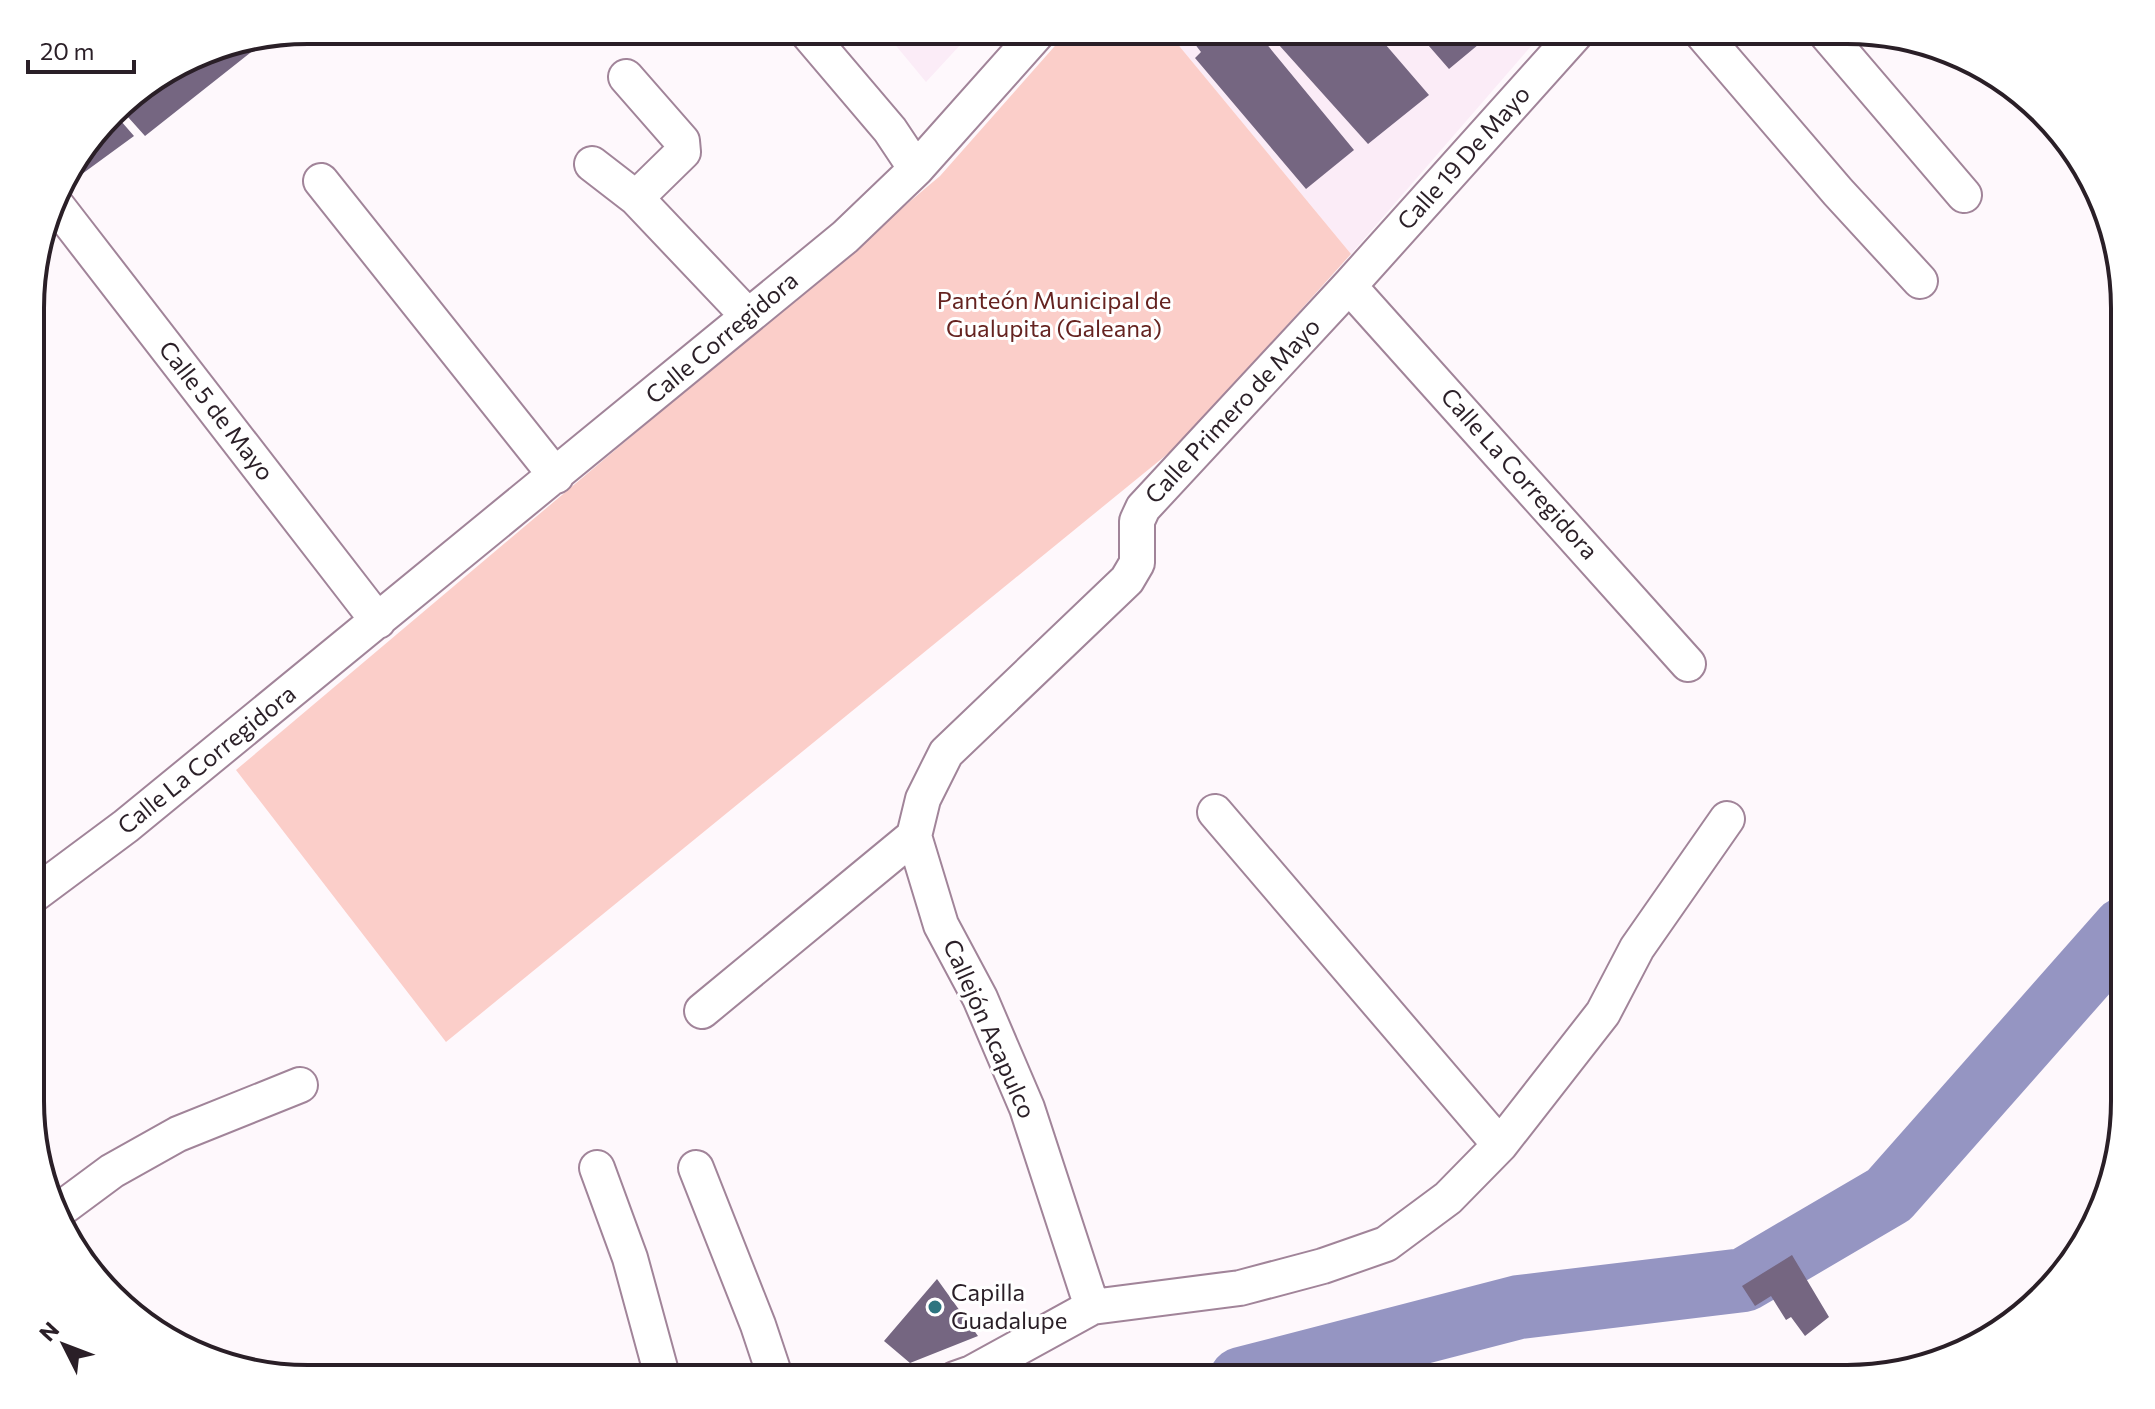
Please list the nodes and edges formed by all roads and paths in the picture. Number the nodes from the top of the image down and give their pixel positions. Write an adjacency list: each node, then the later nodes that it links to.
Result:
1 (1566, 44): 14 (street, Calle 19 De Mayo)
2 (1711, 44): 13 (street)
3 (1835, 44): 10 (street)
4 (817, 45): 8 (street)
5 (1027, 45): 8 (street, Calle Corregidora)
6 (626, 77): 11 (street)
7 (592, 164): 11 (street)
8 (916, 169): 15 (street, Calle Corregidora)
9 (321, 181): 16 (street)
10 (1964, 195)
11 (636, 198): 15 (street)
12 (62, 213): 17 (street, Calle 5 de Mayo)
13 (1920, 281)
14 (1349, 286): 18 (street, Calle La Corregidora); 21 (street, Calle Primero de Mayo)
15 (748, 316): 16 (street, Calle Corregidora)
16 (556, 476): 17 (street, Calle Corregidora)
17 (378, 621): 22 (street, Calle La Corregidora)
18 (1688, 664)
19 (1215, 812): 25 (street)
20 (1727, 819): 25 (street)
21 (914, 836): 23 (street); 29 (street, Callejón Acapulco)
22 (44, 887)
23 (702, 1011)
24 (300, 1085): 28 (street)
25 (1500, 1145): 29 (street)
26 (597, 1168): 30 (street)
27 (696, 1168): 31 (street)
28 (66, 1205)
29 (1092, 1307): 32 (street)
30 (659, 1365)
31 (771, 1365)
32 (987, 1365)

